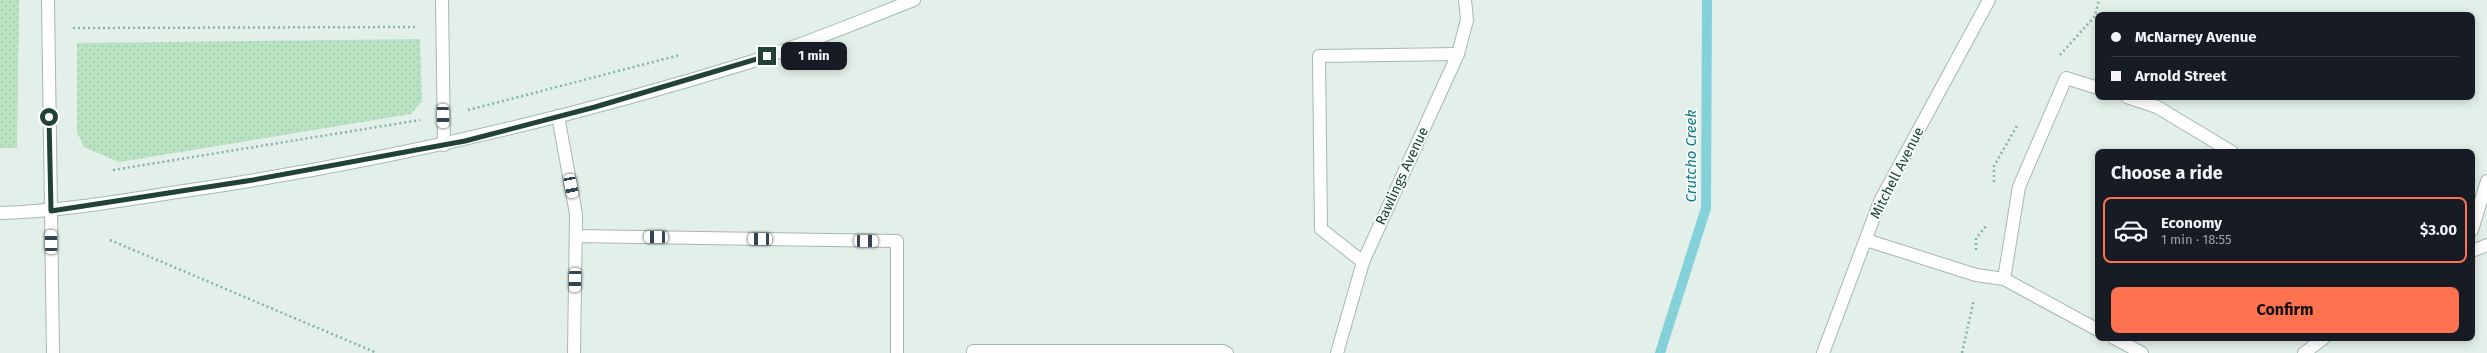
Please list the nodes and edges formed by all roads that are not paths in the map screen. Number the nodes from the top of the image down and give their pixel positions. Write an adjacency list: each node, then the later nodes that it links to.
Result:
1 (48, 0): 13 (street)
2 (442, 0): 10 (street)
3 (914, 0): 9 (street)
4 (1465, 0): 6 (street, Rawlings Avenue)
5 (1989, 0): 17 (street, Mitchell Avenue)
6 (1458, 54): 20 (street, Rawlings Avenue); 20 (street)
7 (2095, 87): 21 (street)
8 (2137, 100): 11 (street)
9 (558, 116): 10 (street); 16 (street)
10 (444, 145): 13 (street)
11 (2227, 149)
12 (2487, 181): 15 (street)
13 (51, 211): 14 (street); 25 (street)
14 (0, 212)
15 (2475, 220)
16 (576, 236): 26 (street); 27 (street)
17 (1866, 240): 21 (street); 31 (street, Mitchell Avenue)
18 (2487, 245): 19 (street)
19 (2475, 250)
20 (1363, 262): 30 (street, Rawlings Avenue)
21 (2004, 279): 22 (street)
22 (2095, 328)
23 (2120, 341): 32 (street)
24 (2320, 341): 33 (street)
25 (53, 353)
26 (574, 353)
27 (897, 353)
28 (973, 353): 29 (street)
29 (1227, 353)
30 (1337, 353)
31 (1823, 353)
32 (2142, 353)
33 (2304, 353)

